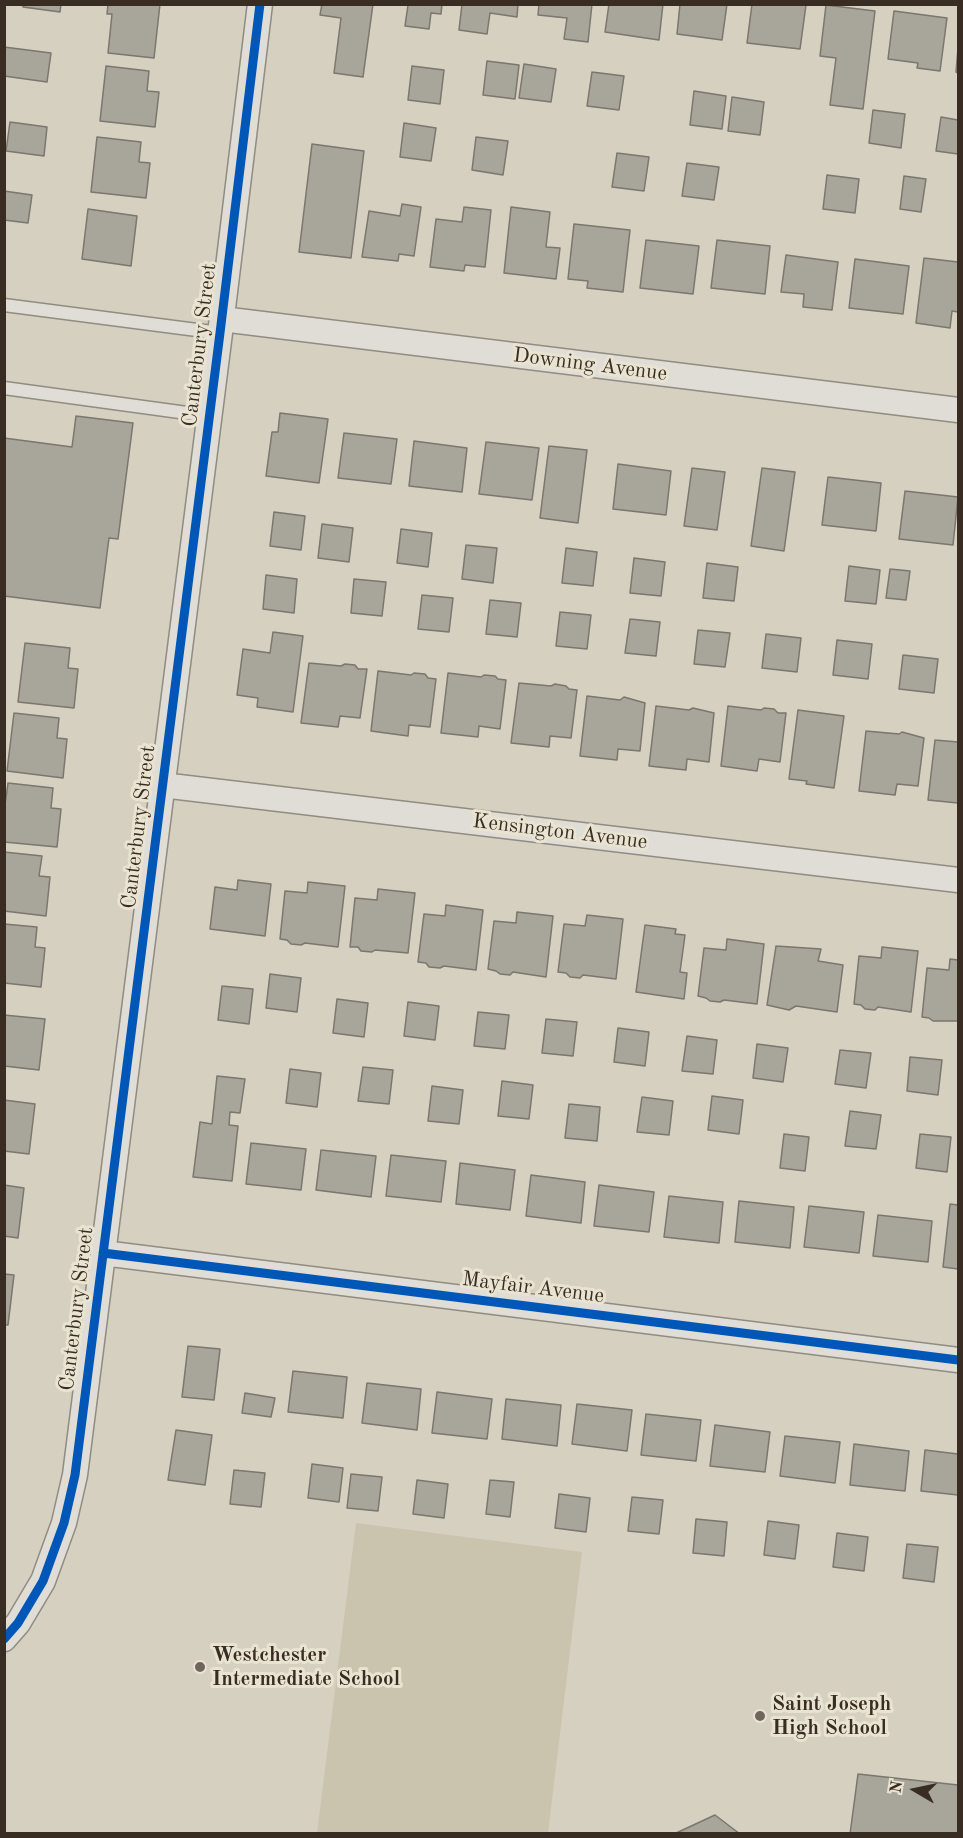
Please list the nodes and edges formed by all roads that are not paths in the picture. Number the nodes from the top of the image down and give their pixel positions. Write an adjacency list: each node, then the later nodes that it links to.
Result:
1 (260, 4): 3 (street, Canterbury Street)
2 (4, 305): 3 (lane)
3 (221, 326): 5 (street, Downing Avenue); 6 (street, Canterbury Street)
4 (4, 388): 6 (lane)
5 (958, 410)
6 (209, 416): 7 (street, Canterbury Street)
7 (162, 785): 8 (street, Kensington Avenue); 9 (street, Canterbury Street)
8 (958, 880)
9 (103, 1253): 10 (street, Mayfair Avenue); 11 (street, Canterbury Street)
10 (958, 1360)
11 (5, 1637)

